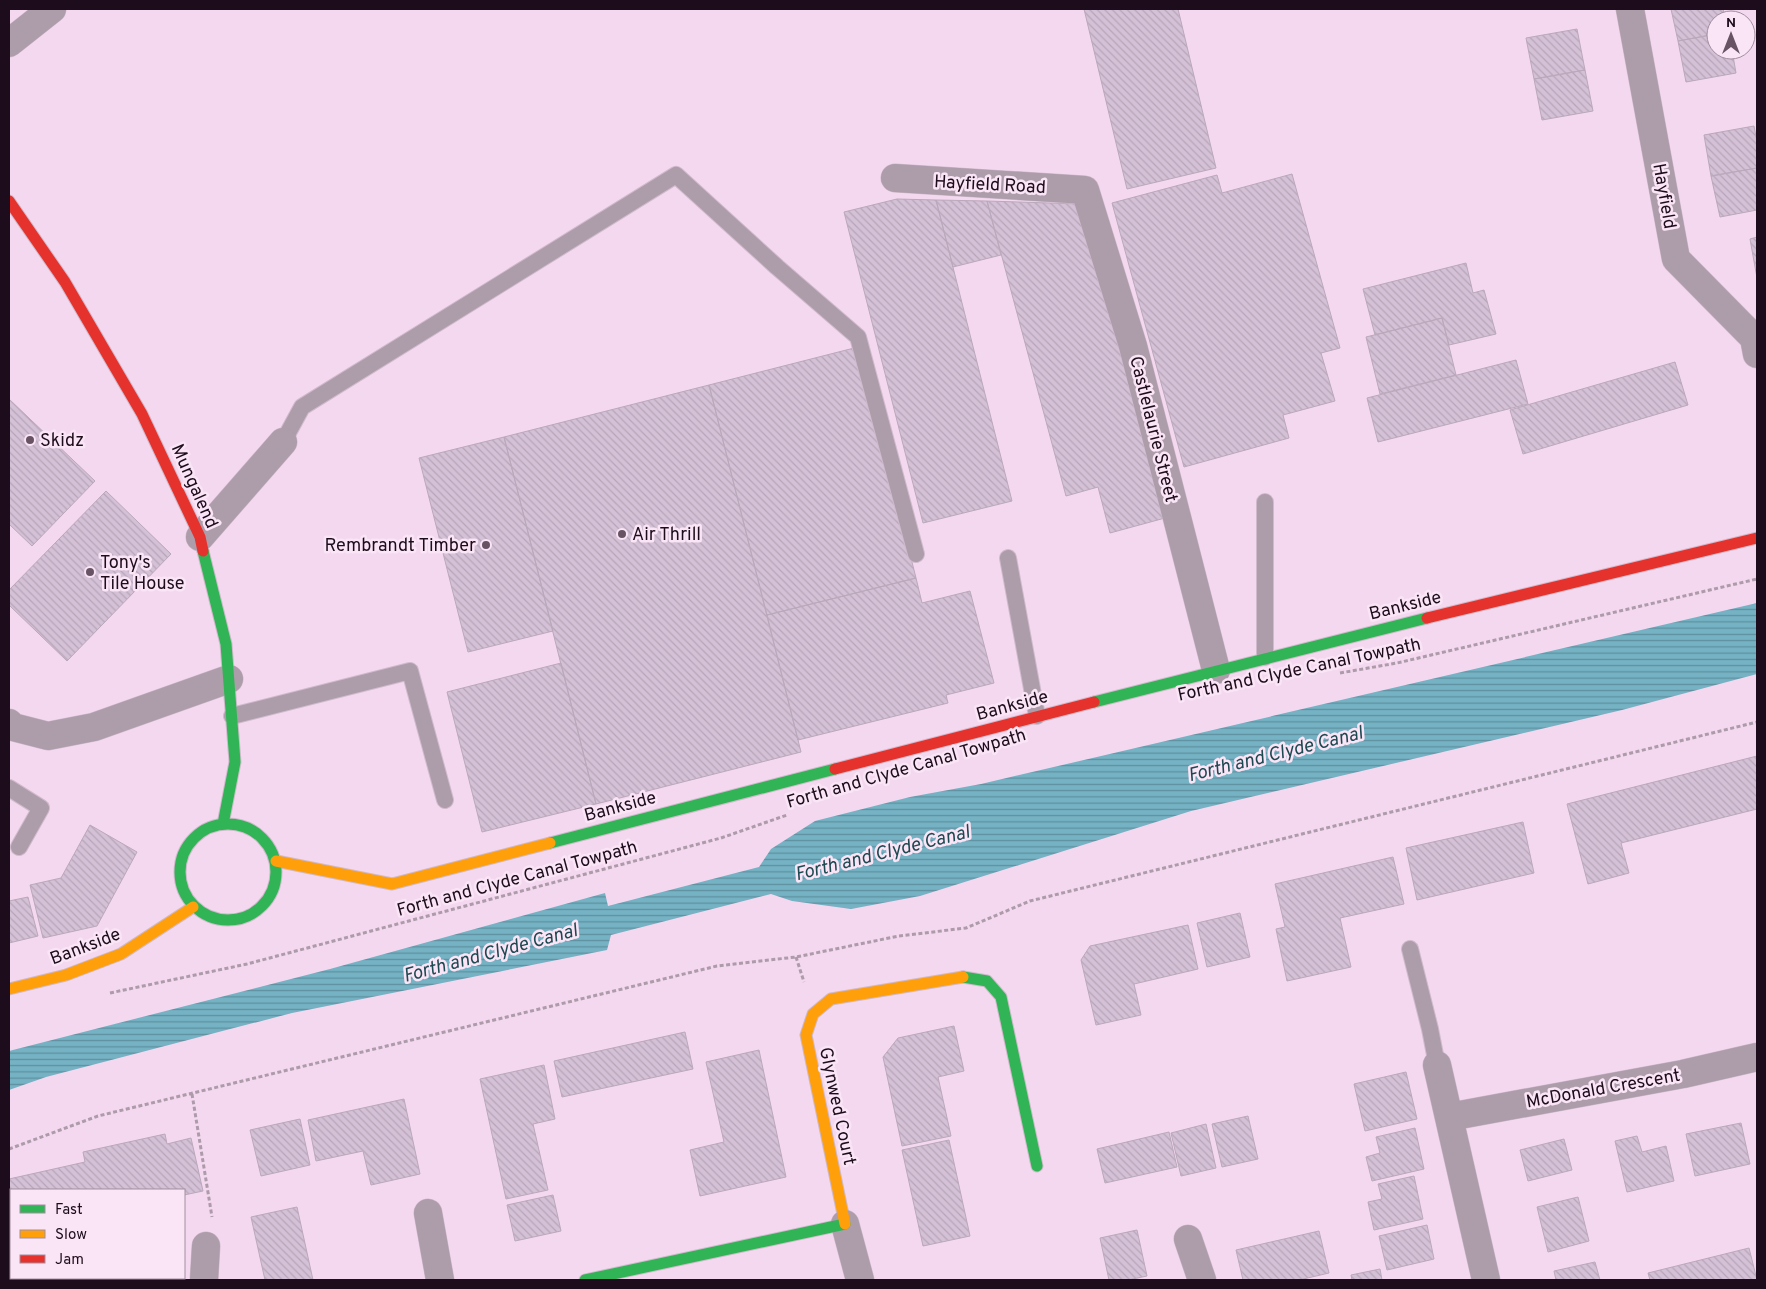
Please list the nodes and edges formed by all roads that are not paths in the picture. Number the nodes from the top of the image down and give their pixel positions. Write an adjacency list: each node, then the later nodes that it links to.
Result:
1 (52, 9): 3 (street)
2 (1630, 9): 7 (street, Hayfield)
3 (9, 43)
4 (895, 178): 5 (street, Hayfield Road)
5 (1085, 190): 15 (street, Castlelaurie Street)
6 (9, 201): 10 (street, Mungalend)
7 (1757, 354)
8 (283, 442): 10 (street); 12 (lane)
9 (1265, 502): 14 (lane)
10 (200, 537): 16 (street, Mungalend)
11 (1757, 538): 14 (street, Bankside)
12 (916, 554)
13 (1008, 558): 18 (lane)
14 (1265, 657): 15 (street, Bankside)
15 (1216, 670): 18 (street, Bankside)
16 (229, 679): 17 (street, Mungalend); 19 (street)
17 (232, 716): 21 (lane); 22 (street, Mungalend)
18 (1038, 716): 24 (street, Bankside)
19 (9, 723)
20 (9, 788): 23 (lane)
21 (445, 800)
22 (223, 824): 24 (street); 25 (street)
23 (19, 847)
24 (276, 861): 25 (street)
25 (193, 907): 27 (street, Bankside)
26 (1410, 949): 29 (lane)
27 (9, 989)
28 (1757, 1057): 30 (street, McDonald Crescent)
29 (1437, 1065): 30 (street)
30 (1449, 1117): 41 (street)
31 (1037, 1166): 33 (street, Glynwed Court)
32 (428, 1213): 37 (street)
33 (845, 1224): 38 (street); 39 (street)
34 (1188, 1239): 40 (street)
35 (206, 1246): 36 (street)
36 (203, 1280)
37 (440, 1280)
38 (585, 1280)
39 (860, 1280)
40 (1202, 1280)
41 (1486, 1280)

